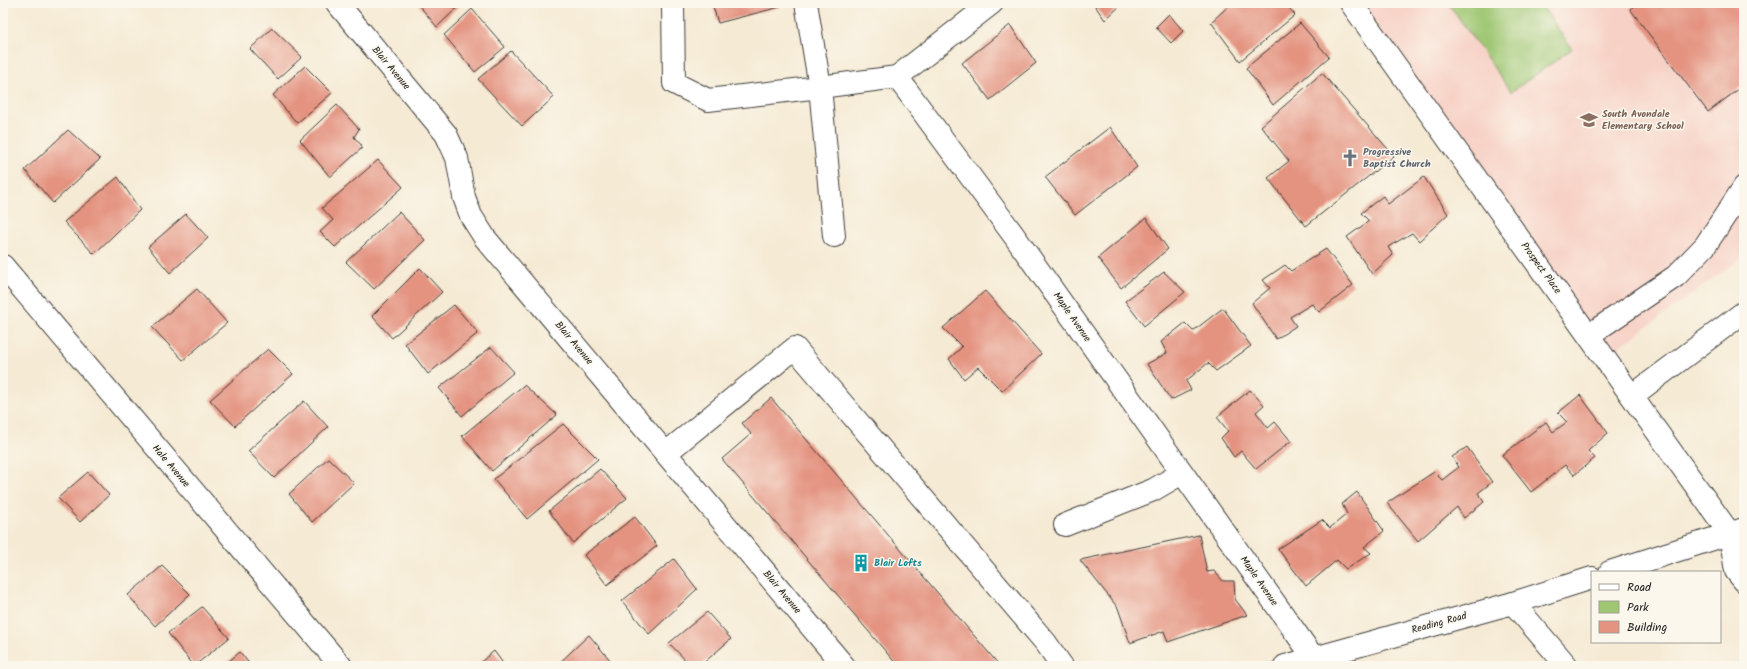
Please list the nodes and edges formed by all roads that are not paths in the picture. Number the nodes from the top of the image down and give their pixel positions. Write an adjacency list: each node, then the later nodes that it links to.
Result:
1 (336, 3): 14 (street, Blair Avenue)
2 (672, 3): 7 (street)
3 (806, 3): 7 (street)
4 (992, 3): 6 (street)
5 (1351, 3): 12 (street, Prospect Place)
6 (897, 77): 7 (street); 15 (street, Maple Avenue)
7 (820, 87): 9 (street)
8 (1744, 187): 12 (street)
9 (834, 236)
10 (3, 266): 23 (street, Hale Avenue)
11 (1744, 312): 13 (street)
12 (1589, 335): 13 (street, Prospect Place)
13 (1632, 396): 17 (street, Prospect Place)
14 (666, 453): 24 (street, Blair Avenue); 25 (street)
15 (1182, 472): 16 (street); 22 (street, Maple Avenue)
16 (1065, 525)
17 (1737, 531): 18 (street); 20 (street)
18 (1613, 571)
19 (1591, 578): 21 (street, Reading Road)
20 (1744, 581)
21 (1513, 603): 22 (street, Reading Road); 27 (street)
22 (1313, 657): 26 (street, Reading Road)
23 (341, 666)
24 (844, 666)
25 (1062, 666)
26 (1285, 666)
27 (1567, 666)

